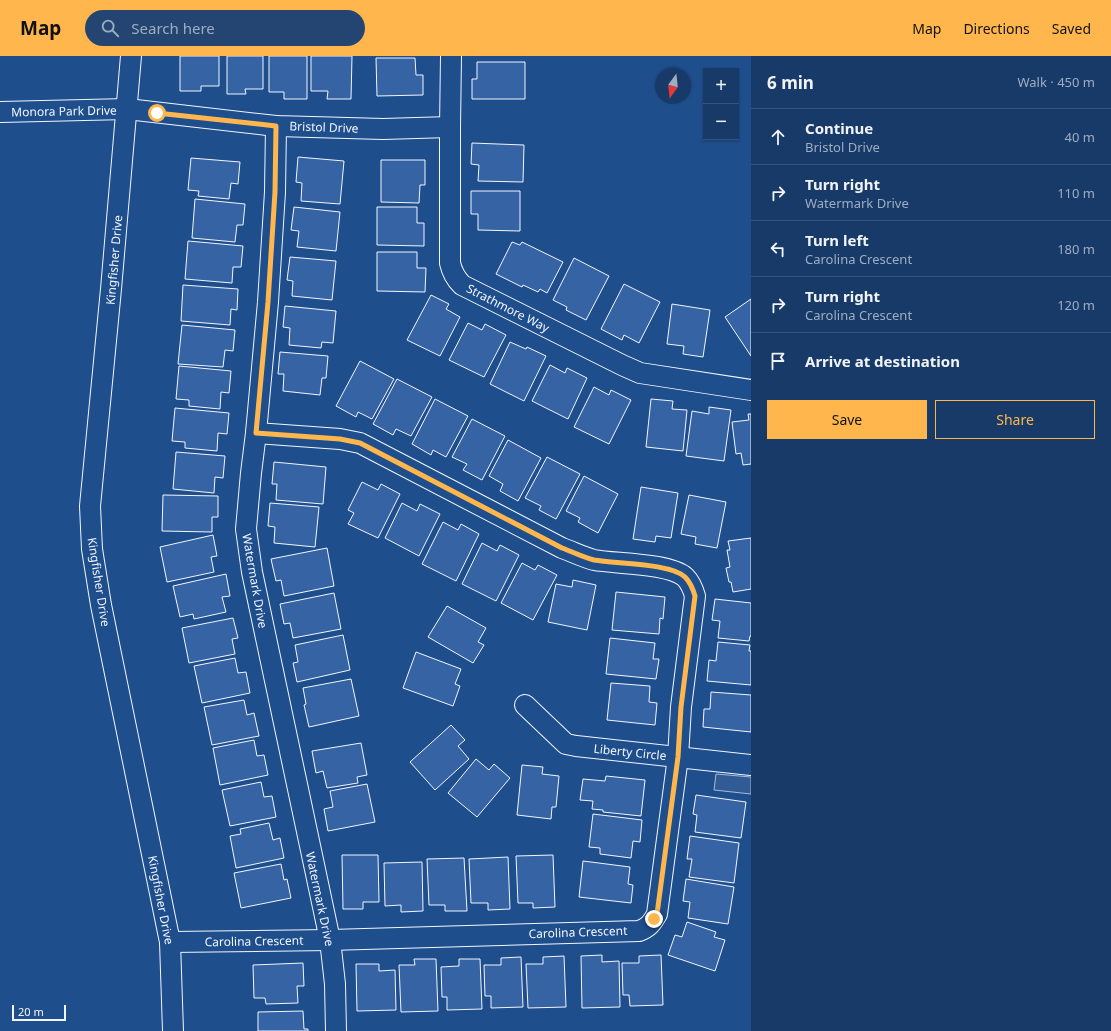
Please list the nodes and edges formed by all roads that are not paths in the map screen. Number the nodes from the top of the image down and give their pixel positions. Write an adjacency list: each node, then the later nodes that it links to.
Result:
1 (131, 56): 3 (street, Kingfisher Drive)
2 (451, 56): 6 (street, Strathmore Way)
3 (127, 110): 4 (street, Monora Park Drive); 5 (street, Bristol Drive); 13 (street, Kingfisher Drive)
4 (0, 112)
5 (276, 126): 6 (street, Bristol Drive); 8 (street, Watermark Drive)
6 (450, 127): 7 (street, Strathmore Way)
7 (751, 390)
8 (256, 433): 10 (street, Carolina Crescent); 12 (street, Watermark Drive)
9 (525, 705): 10 (street, Liberty Circle)
10 (678, 757): 11 (street, Liberty Circle); 12 (street, Carolina Crescent)
11 (751, 765)
12 (330, 940): 13 (street, Carolina Crescent); 15 (street, Watermark Drive)
13 (170, 942): 14 (street, Kingfisher Drive)
14 (173, 1031)
15 (336, 1031)

